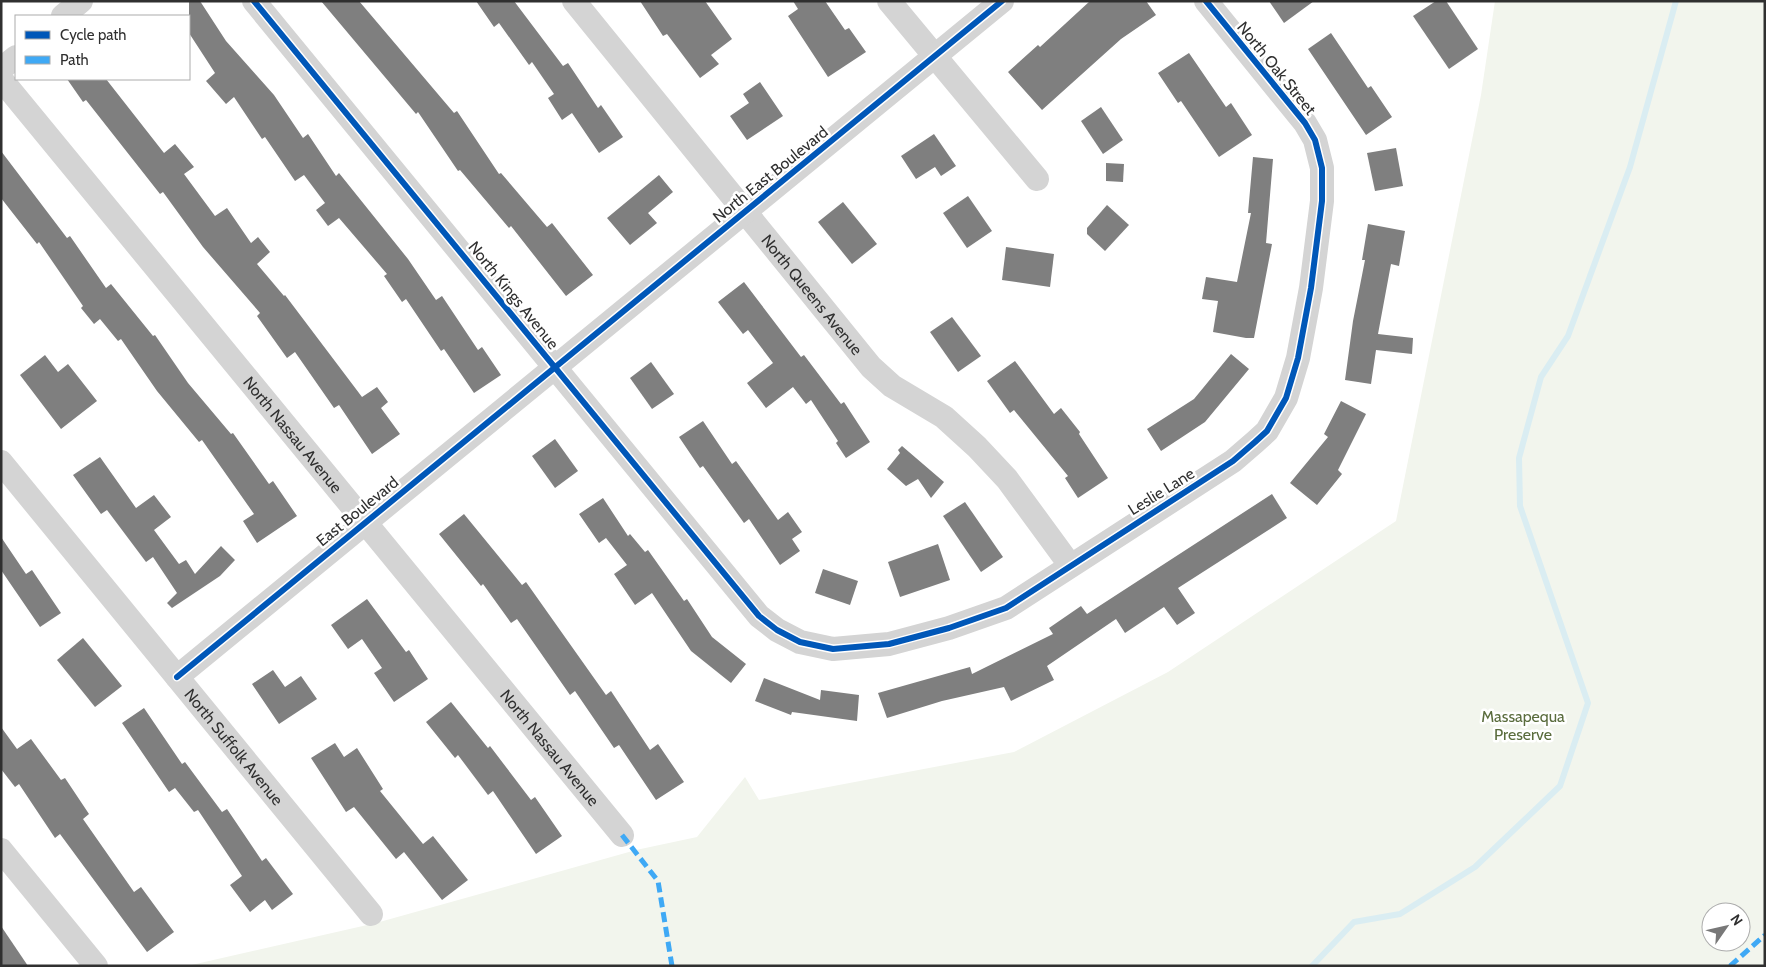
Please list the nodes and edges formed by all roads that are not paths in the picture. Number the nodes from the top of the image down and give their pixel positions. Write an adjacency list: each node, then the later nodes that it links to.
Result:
1 (81, 1): 7 (street)
2 (254, 1): 15 (street, North Kings Avenue)
3 (574, 1): 14 (street, North Queens Avenue)
4 (890, 1): 8 (street)
5 (1002, 1): 8 (street, North East Boulevard)
6 (1206, 1): 12 (street, North Oak Street)
7 (64, 15)
8 (935, 56): 13 (street); 14 (street, North East Boulevard)
9 (15, 58): 10 (street)
10 (1, 69)
11 (1, 79): 17 (street, North Nassau Avenue)
12 (1319, 156): 18 (street, Leslie Lane)
13 (1036, 179)
14 (746, 212): 15 (street, North East Boulevard); 18 (street, North Queens Avenue)
15 (555, 367): 17 (street, East Boulevard); 19 (street, North Kings Avenue)
16 (1, 462): 20 (street, North Suffolk Avenue)
17 (366, 522): 20 (street, East Boulevard); 21 (street, North Nassau Avenue)
18 (1070, 565): 19 (street, Leslie Lane)
19 (800, 642)
20 (177, 677): 23 (street, North Suffolk Avenue)
21 (622, 835)
22 (1, 850): 24 (street)
23 (371, 914)
24 (96, 966)

